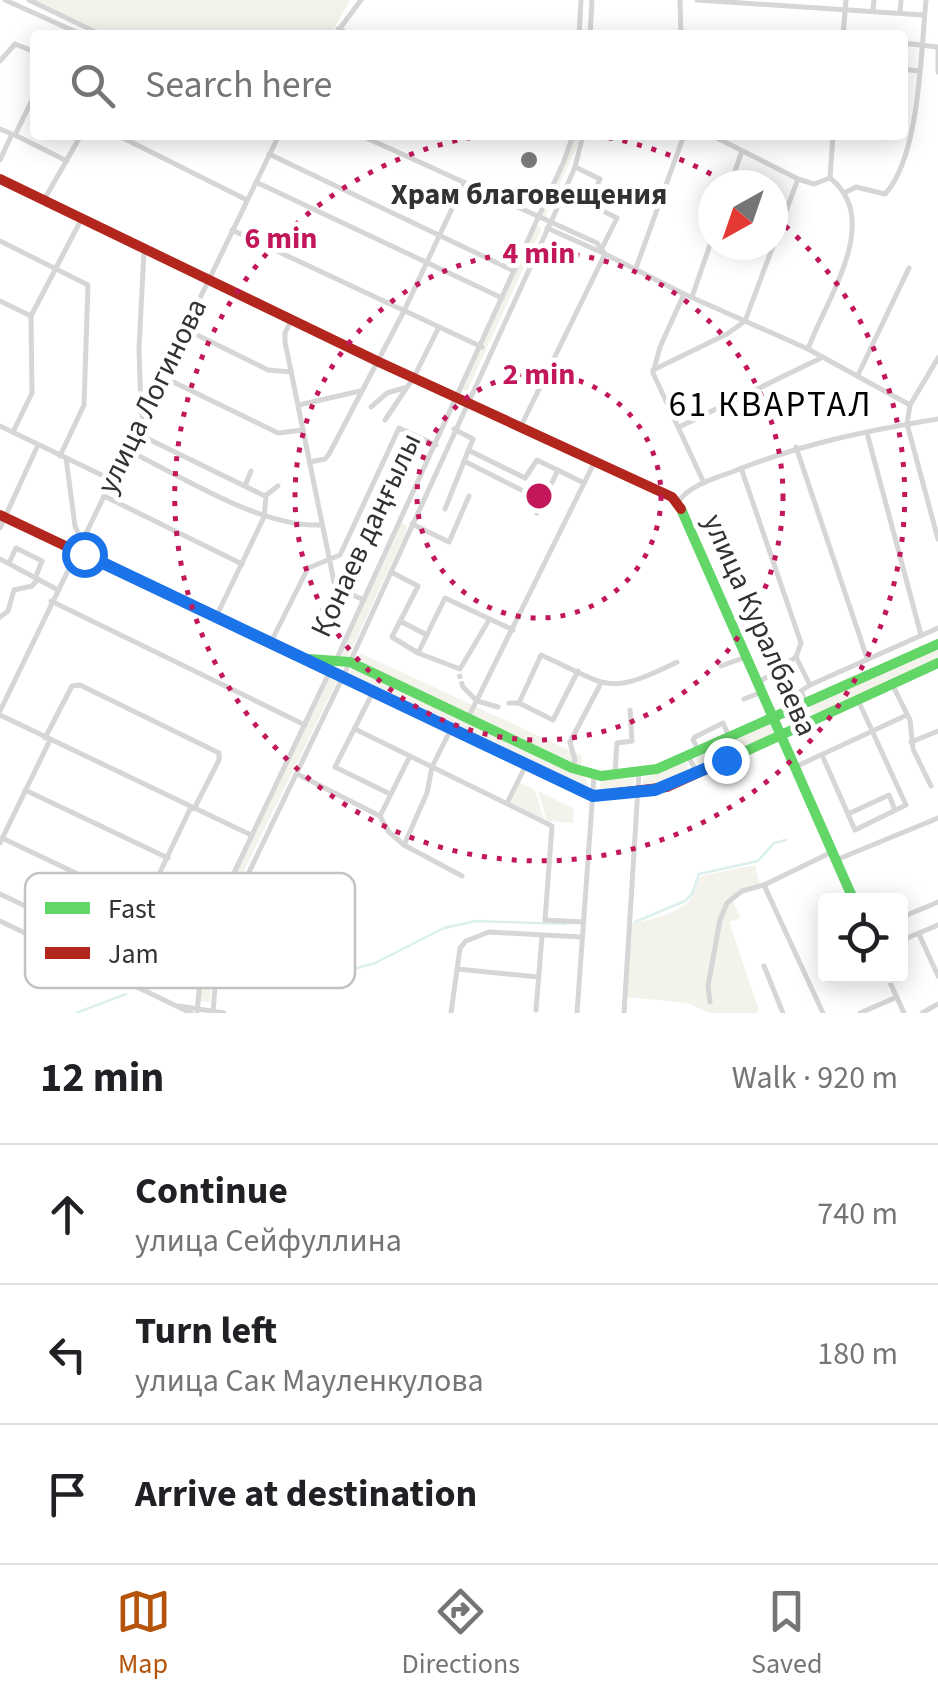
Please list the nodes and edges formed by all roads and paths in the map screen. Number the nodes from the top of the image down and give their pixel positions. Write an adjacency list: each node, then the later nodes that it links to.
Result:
1 (5, 0): 16 (street)
2 (29, 0): 17 (street)
3 (361, 0): 18 (street)
4 (581, 0): 19 (street)
5 (592, 0): 20 (street)
6 (680, 0): 21 (street)
7 (697, 0): 12 (street)
8 (846, 0): 12 (street)
9 (874, 0): 13 (street)
10 (902, 0): 14 (street)
11 (926, 0): 15 (street)
12 (846, 8): 13 (street); 22 (street)
13 (873, 11): 14 (street)
14 (900, 13): 15 (street)
15 (924, 15): 24 (street)
16 (72, 30)
17 (92, 30)
18 (338, 30)
19 (579, 30)
20 (590, 30)
21 (681, 30)
22 (843, 30)
23 (908, 43): 24 (street)
24 (921, 44): 29 (street); 30 (street)
25 (30, 50): 26 (street)
26 (3, 52): 27 (street)
27 (0, 61)
28 (908, 70): 29 (street)
29 (919, 71): 34 (street)
30 (938, 72)
31 (30, 111): 47 (street)
32 (0, 129): 46 (street)
33 (908, 135): 34 (street)
34 (911, 135): 55 (street)
35 (78, 140): 47 (street)
36 (127, 140): 57 (street)
37 (276, 140): 45 (street, улица Логинова)
38 (371, 140): 54 (street)
39 (571, 140): 58 (street, Қонаев даңғылы)
40 (583, 140): 48 (street, Қонаев даңғылы)
41 (682, 140): 69 (street)
42 (721, 140): 44 (street)
43 (834, 140): 50 (street)
44 (742, 151): 49 (street); 52 (street)
45 (269, 154): 53 (street, улица Логинова); 62 (street)
46 (0, 160)
47 (67, 161): 56 (street)
48 (575, 168): 60 (street, Қонаев даңғылы); 65 (street)
49 (735, 170)
50 (830, 178): 52 (street); 55 (street)
51 (0, 179): 56 (main road, улица Куралбаева)
52 (798, 179): 80 (street)
53 (256, 182): 57 (street, улица Логинова); 67 (street)
54 (464, 184): 58 (street); 62 (street)
55 (844, 192): 84 (street)
56 (44, 200): 59 (main road, улица Куралбаева)
57 (247, 200): 61 (street, улица Логинова)
58 (539, 217): 60 (street); 71 (street, Қонаев даңғылы)
59 (82, 218): 64 (main road, улица Куралбаева); 68 (street)
60 (549, 225): 65 (street); 95 (street, Қонаев даңғылы)
61 (232, 230): 72 (street, улица Логинова); 77 (street)
62 (439, 236): 67 (street); 71 (street)
63 (0, 242): 68 (street)
64 (145, 247): 72 (main road, улица Куралбаева); 99 (street)
65 (604, 251): 69 (street); 104 (street)
66 (705, 260): 74 (street)
67 (428, 263): 75 (street); 77 (street)
68 (57, 268): 78 (street); 116 (street)
69 (636, 268): 73 (street)
70 (909, 268): 90 (street)
71 (514, 271): 75 (street, Қонаев даңғылы)
72 (208, 278): 79 (main road, улица Куралбаева); 82 (street, улица Логинова)
73 (684, 294): 74 (street); 88 (street)
74 (692, 297): 80 (street)
75 (502, 298): 83 (street, Қонаев даңғылы)
76 (0, 301): 78 (street)
77 (404, 311): 81 (street); 87 (street)
78 (31, 316): 108 (street)
79 (292, 320): 87 (main road, улица Куралбаева); 89 (street)
80 (745, 320): 84 (street); 88 (street)
81 (439, 327): 83 (street); 92 (street)
82 (185, 329): 89 (street); 91 (street, улица Логинова)
83 (482, 347): 95 (street, Қонаев даңғылы)
84 (808, 350): 85 (street)
85 (822, 357): 90 (street); 105 (street)
86 (938, 358): 96 (street)
87 (378, 362): 92 (main road, улица Куралбаева); 94 (street)
88 (653, 370): 105 (street)
89 (291, 372): 97 (street)
90 (858, 375): 96 (street)
91 (161, 376): 99 (street, улица Логинова); 107 (street)
92 (414, 378): 93 (street); 95 (main road, улица Куралбаева)
93 (404, 388): 98 (street); 101 (street)
94 (360, 391): 97 (street); 119 (street)
95 (463, 399): 104 (main road, улица Куралбаева); 106 (street, Қонаев даңғылы); 112 (street, Қонаев даңғылы)
96 (910, 405): 102 (street)
97 (298, 406): 107 (street)
98 (371, 407)
99 (141, 416): 109 (street, улица Логинова)
100 (938, 418): 102 (street)
101 (385, 420)
102 (907, 424): 110 (street); 139 (street)
103 (0, 426): 108 (street)
104 (522, 426): 117 (main road, улица Куралбаева)
105 (679, 426): 125 (street)
106 (454, 429): 115 (street); 137 (street, Қонаев даңғылы)
107 (303, 430): 119 (street)
108 (13, 432): 111 (street)
109 (134, 432): 114 (street, улица Логинова); 126 (street)
110 (866, 432): 113 (street); 159 (street)
111 (38, 444): 116 (street); 136 (street)
112 (436, 445): 142 (street); 149 (street, Қонаев даңғылы)
113 (796, 447): 120 (street); 165 (street)
114 (126, 449): 123 (street, улица Логинова); 135 (street)
115 (468, 450): 118 (street); 121 (street)
116 (63, 457): 123 (street); 140 (street)
117 (595, 460): 124 (street); 132 (main road, улица Куралбаева)
118 (464, 461): 131 (street); 133 (street)
119 (310, 462): 138 (street)
120 (740, 468): 125 (street); 164 (street)
121 (558, 470): 124 (street); 131 (street)
122 (251, 471): 126 (street)
123 (112, 480): 128 (street, улица Логинова)
124 (584, 483): 157 (street)
125 (704, 483): 132 (street)
126 (245, 486): 129 (street)
127 (278, 486): 129 (street)
128 (104, 496): 140 (street, улица Логинова); 144 (street)
129 (265, 496): 135 (street)
130 (469, 496): 137 (street)
131 (543, 500): 134 (street)
132 (678, 502): 163 (main road, улица Куралбаева)
133 (445, 509)
134 (537, 512)
135 (264, 517): 138 (street); 144 (street)
136 (2, 520): 140 (main road)
137 (412, 524): 145 (street, Қонаев даңғылы)
138 (321, 526): 142 (street)
139 (938, 539)
140 (80, 546): 148 (street, улица Логинова); 152 (main road)
141 (0, 558): 143 (street)
142 (328, 560): 147 (street); 160 (street)
143 (9, 563): 146 (street); 146 (street)
144 (242, 564): 152 (street)
145 (390, 572): 155 (street); 166 (street, Қонаев даңғылы)
146 (37, 578): 148 (street); 153 (street)
147 (335, 587): 149 (street); 151 (street)
148 (58, 590): 150 (street, улица Логинова)
149 (364, 600): 169 (street, Қонаев даңғылы)
150 (52, 601): 187 (street, улица Логинова); 192 (street)
151 (339, 606)
152 (216, 617): 160 (main road)
153 (0, 618)
154 (489, 620): 157 (street); 158 (street); 162 (street)
155 (400, 621): 158 (street); 162 (street)
156 (938, 628): 159 (street)
157 (513, 630): 181 (street)
158 (427, 634): 162 (street)
159 (921, 635): 165 (street)
160 (270, 644): 169 (main road)
161 (938, 644): 184 (main road)
162 (418, 652)
163 (746, 657): 170 (street); 177 (main road, улица Куралбаева)
164 (796, 658): 175 (street); 177 (street)
165 (867, 658): 175 (street)
166 (350, 662): 169 (main road); 172 (street, Қонаев даңғылы); 189 (main road)
167 (677, 662): 173 (street)
168 (938, 663): 174 (main road)
169 (334, 664): 172 (main road); 192 (street, Қонаев даңғылы)
170 (721, 666)
171 (578, 672): 173 (street); 183 (street); 183 (street)
172 (342, 678): 178 (main road); 208 (street, Қонаев даңғылы)
173 (601, 683): 206 (street)
174 (892, 684): 180 (main road); 188 (street)
175 (810, 686): 184 (street)
176 (463, 687): 181 (street)
177 (760, 688): 179 (street); 190 (main road, улица Куралбаева)
178 (373, 692): 193 (street); 194 (main road)
179 (744, 699)
180 (858, 700): 191 (main road); 195 (street)
181 (476, 701): 185 (street); 189 (street)
182 (509, 703): 183 (street)
183 (519, 703)
184 (806, 704): 190 (main road); 191 (street)
185 (498, 708)
186 (630, 710): 209 (street)
187 (0, 713): 198 (street)
188 (907, 715): 195 (street); 199 (street)
189 (468, 718): 206 (main road)
190 (774, 718): 197 (main road, улица Куралбаева); 200 (main road)
191 (811, 720): 197 (main road)
192 (304, 726): 223 (street, Қонаев даңғылы)
193 (355, 729): 202 (street); 215 (street)
194 (451, 730): 203 (main road); 204 (street)
195 (875, 731): 201 (street); 219 (street)
196 (938, 731): 199 (street)
197 (781, 735): 205 (main road, улица Куралбаева); 211 (main road)
198 (48, 739): 213 (street); 218 (street); 218 (street)
199 (911, 742): 212 (street)
200 (694, 754): 207 (main road); 211 (street)
201 (822, 755): 205 (street); 220 (street)
202 (410, 756): 204 (street); 215 (street)
203 (526, 765): 216 (main road); 217 (street)
204 (432, 767): 217 (street); 225 (street)
205 (795, 767): 226 (main road, улица Куралбаева)
206 (572, 768): 210 (main road)
207 (638, 772): 209 (main road); 214 (street)
208 (297, 774): 221 (street); 231 (street, Қонаев даңғылы)
209 (615, 774): 210 (main road)
210 (594, 776): 216 (street)
211 (688, 777): 214 (main road)
212 (930, 786)
213 (26, 790): 224 (street); 227 (street)
214 (638, 793): 216 (main road); 262 (street)
215 (390, 794): 221 (street)
216 (593, 796): 240 (street)
217 (506, 804): 240 (street)
218 (193, 808): 223 (street); 227 (street)
219 (895, 810): 220 (street); 220 (street)
220 (848, 814)
221 (380, 816): 225 (street)
222 (938, 818): 226 (street)
223 (251, 835): 230 (street, Қонаев даңғылы)
224 (1, 841): 228 (street)
225 (404, 845): 232 (street)
226 (834, 856): 233 (street); 234 (main road, улица Куралбаева)
227 (168, 858): 229 (street)
228 (72, 873)
229 (161, 873)
230 (233, 873)
231 (251, 873)
232 (462, 876)
233 (764, 885): 254 (street); 264 (street)
234 (851, 893)
235 (0, 894): 237 (street)
236 (938, 902): 238 (street)
237 (25, 906)
238 (908, 915)
239 (0, 921): 242 (street)
240 (583, 922): 245 (street)
241 (938, 925): 243 (street)
242 (25, 933)
243 (919, 934): 246 (street); 249 (street)
244 (542, 936): 245 (street); 248 (street); 250 (street)
245 (582, 937): 261 (street)
246 (908, 939)
247 (764, 966): 263 (street)
248 (457, 969): 250 (street); 260 (street)
249 (938, 976)
250 (538, 977): 256 (street)
251 (891, 983): 253 (street)
252 (139, 988): 257 (street)
253 (897, 998): 265 (street); 266 (street)
254 (710, 1002)
255 (938, 1004): 267 (street)
256 (536, 1010)
257 (195, 1011): 258 (street)
258 (213, 1011): 259 (street)
259 (224, 1013)
260 (451, 1013)
261 (577, 1013)
262 (624, 1013)
263 (784, 1013)
264 (823, 1013)
265 (860, 1013)
266 (904, 1013)
267 (922, 1013)

